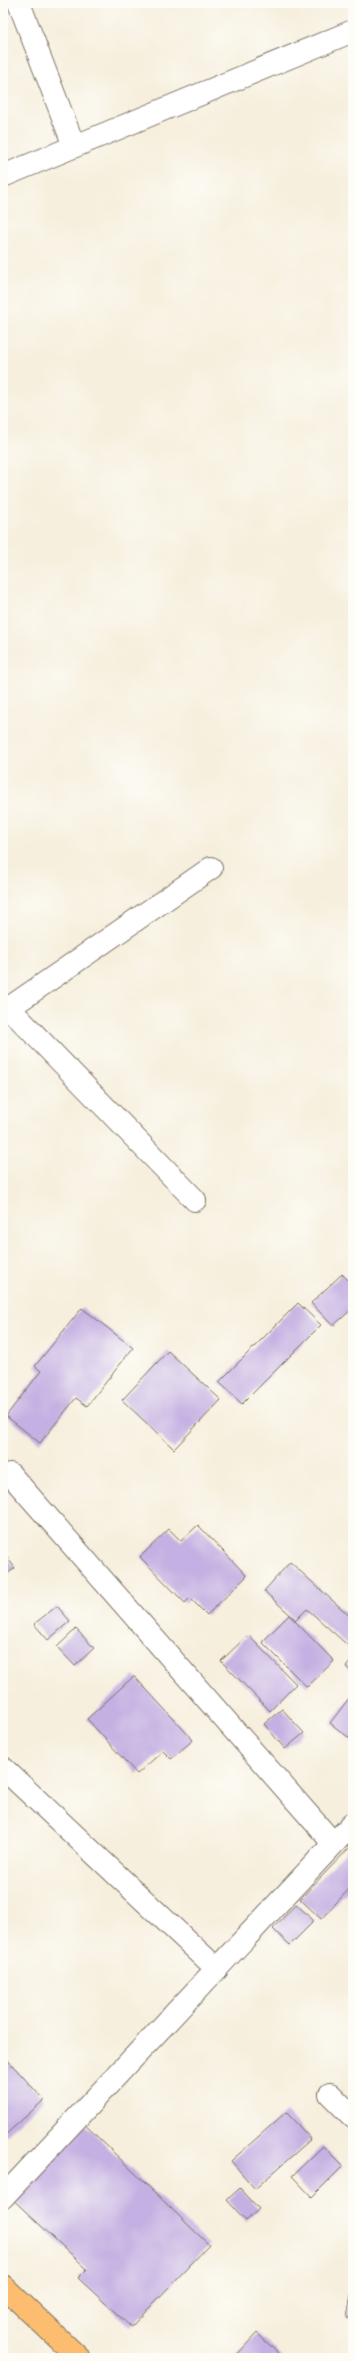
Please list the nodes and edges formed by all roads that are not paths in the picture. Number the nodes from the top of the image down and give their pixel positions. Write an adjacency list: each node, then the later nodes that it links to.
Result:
1 (19, 3): 3 (street)
2 (353, 31): 3 (street)
3 (74, 146): 4 (street)
4 (3, 176)
5 (211, 868): 6 (street)
6 (6, 1010): 7 (street)
7 (194, 1200)
8 (10, 1474): 11 (street)
9 (3, 1768): 12 (street)
10 (353, 1823): 11 (street)
11 (333, 1843): 12 (street)
12 (217, 1969): 15 (street)
13 (330, 2094): 14 (street)
14 (353, 2117)
15 (3, 2197)
16 (3, 2286): 17 (main road)
17 (79, 2358)

